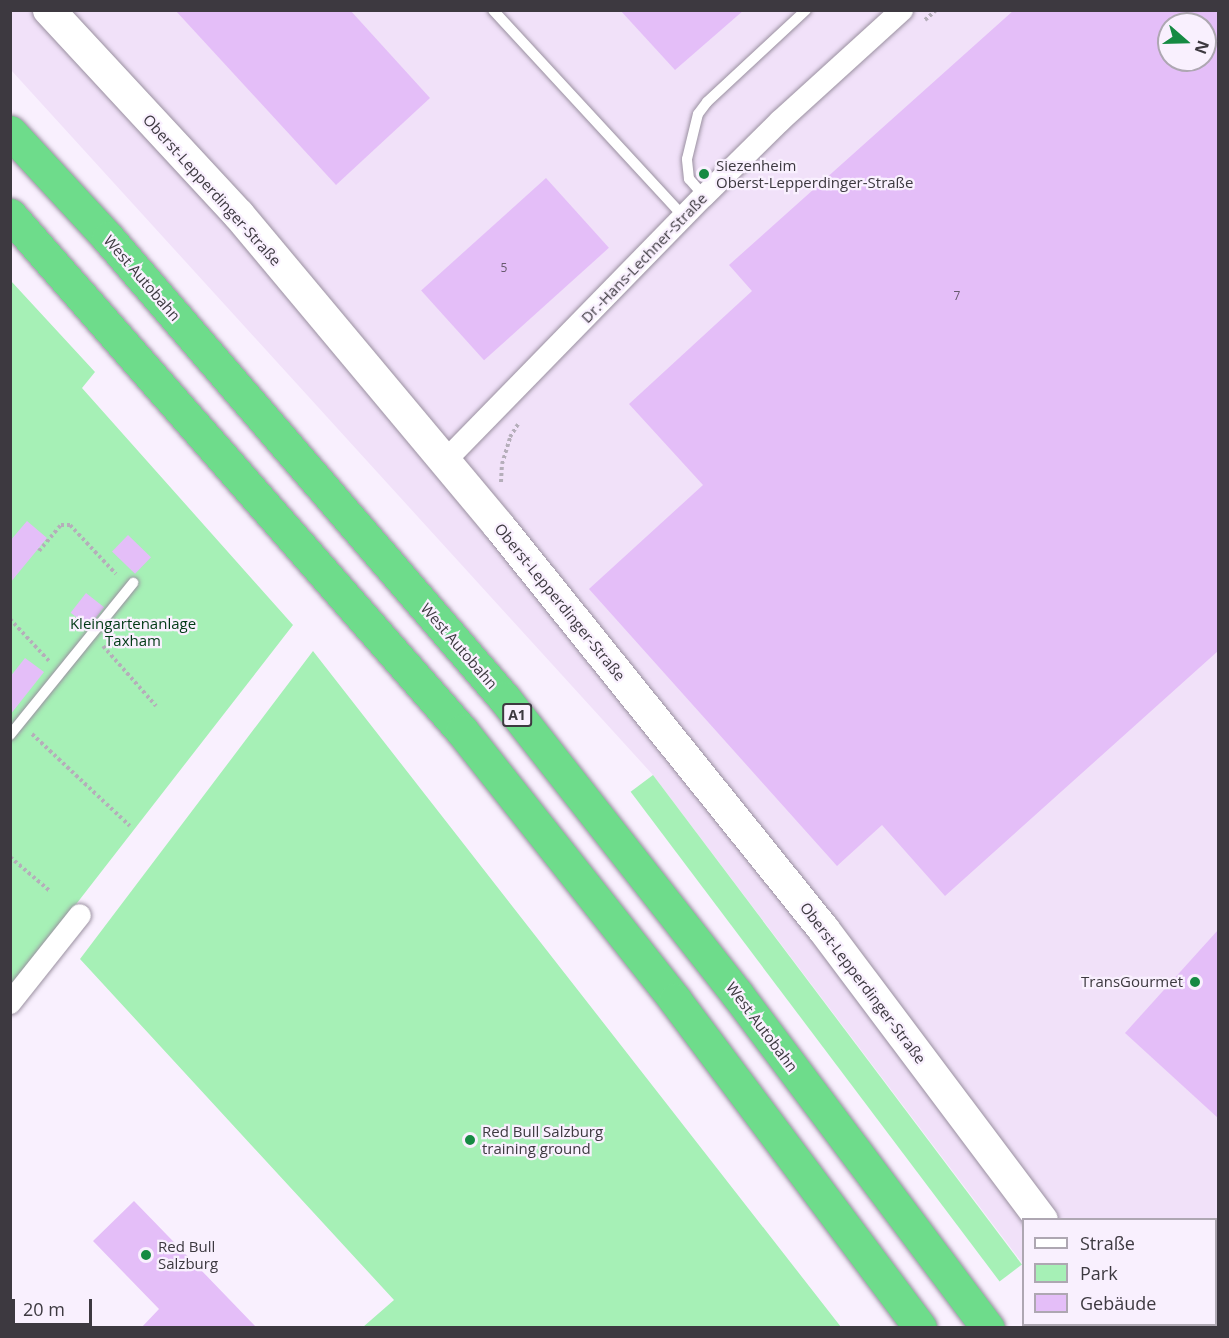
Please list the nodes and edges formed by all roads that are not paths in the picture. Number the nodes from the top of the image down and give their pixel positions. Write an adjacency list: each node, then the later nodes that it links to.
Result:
1 (49, 10): 9 (street, Oberst-Lepperdinger-Straße)
2 (492, 10): 8 (lane)
3 (806, 10): 6 (lane)
4 (902, 10): 6 (street, Dr.-Hans-Lechner-Straße)
5 (10, 132): 16 (highway, West Autobahn / A1)
6 (704, 196): 8 (street, Dr.-Hans-Lechner-Straße)
7 (10, 215): 15 (highway)
8 (684, 216): 9 (street, Dr.-Hans-Lechner-Straße)
9 (444, 462): 14 (street, Oberst-Lepperdinger-Straße)
10 (130, 587): 11 (lane)
11 (10, 735)
12 (80, 915): 13 (street)
13 (10, 1003)
14 (1040, 1218)
15 (920, 1328)
16 (988, 1328)

